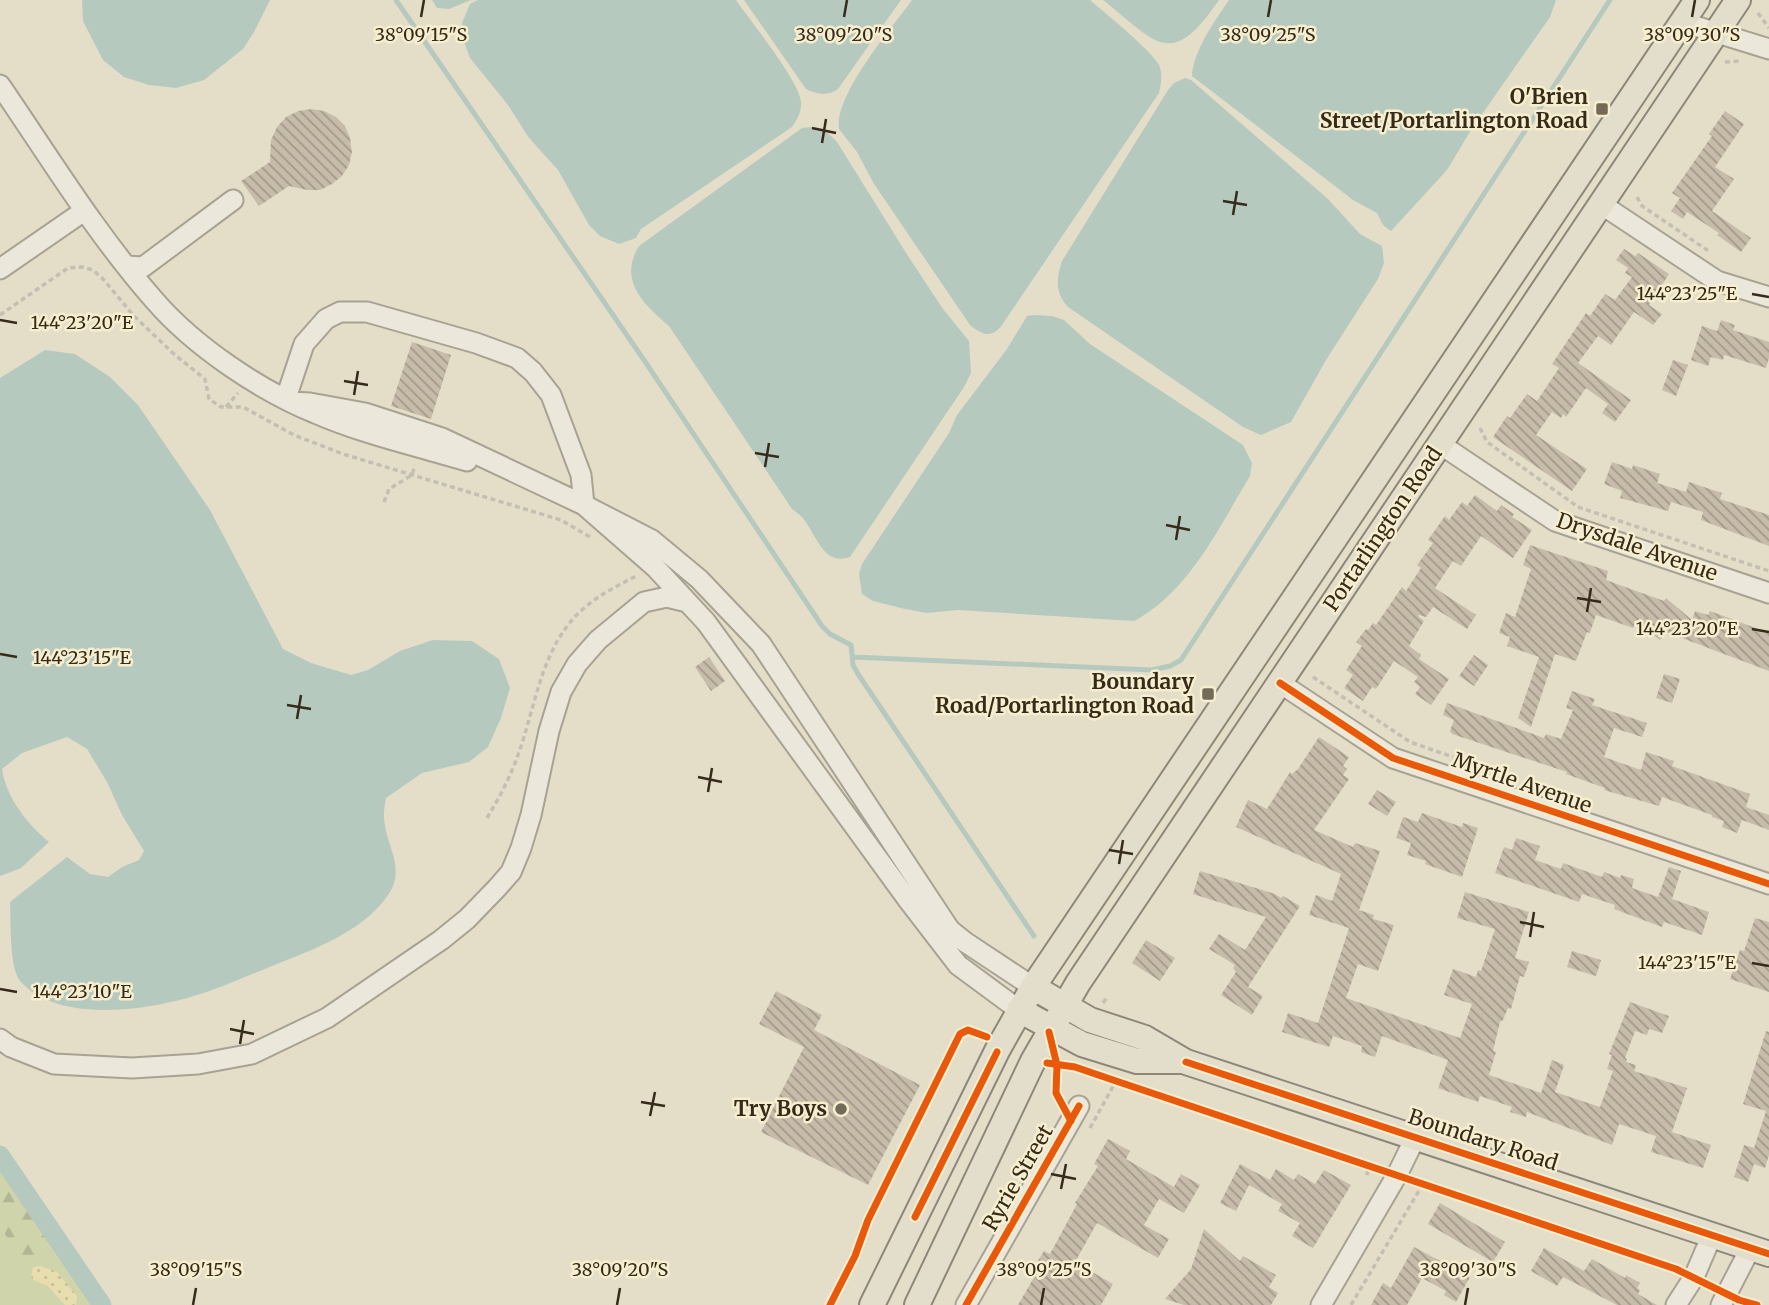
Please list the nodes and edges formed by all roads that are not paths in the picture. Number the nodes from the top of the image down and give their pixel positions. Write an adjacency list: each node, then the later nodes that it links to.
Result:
1 (1697, 0): 3 (main road, Portarlington Road)
2 (1748, 7): 4 (main road, Portarlington Road)
3 (1682, 22): 4 (street); 20 (main road, Portarlington Road)
4 (1717, 32): 5 (street); 8 (main road, Portarlington Road)
5 (1769, 49)
6 (2, 92): 9 (street)
7 (233, 200): 10 (street)
8 (1601, 204): 12 (street); 14 (main road, Portarlington Road)
9 (84, 211): 10 (street); 11 (street)
10 (126, 265): 13 (street)
11 (0, 269)
12 (1769, 297)
13 (289, 400): 15 (street); 15 (street)
14 (1440, 444): 16 (street, Drysdale Avenue); 18 (main road, Portarlington Road)
15 (584, 505): 17 (street); 20 (street)
16 (1769, 593)
17 (688, 602): 22 (street); 24 (street)
18 (1280, 682): 19 (street, Myrtle Avenue); 21 (main road, Portarlington Road)
19 (1769, 884)
20 (1033, 987): 21 (main road, Boundary Road); 22 (main road, Portarlington Road)
21 (1065, 1005): 23 (main road, Portarlington Road); 25 (main road, Boundary Road)
22 (1019, 1010): 23 (main road, Boundary Road); 30 (main road)
23 (1052, 1028): 25 (main road, Boundary Road); 31 (main road, Ryrie Street)
24 (0, 1039)
25 (1186, 1062): 27 (main road, Boundary Road)
26 (1079, 1106): 32 (street, Ryrie Street)
27 (1416, 1136): 28 (main road, Boundary Road); 33 (street)
28 (1712, 1235): 29 (main road, Boundary Road); 34 (street)
29 (1760, 1250): 35 (street)
30 (872, 1305)
31 (917, 1305)
32 (966, 1305)
33 (1321, 1305)
34 (1676, 1305)
35 (1721, 1305)

